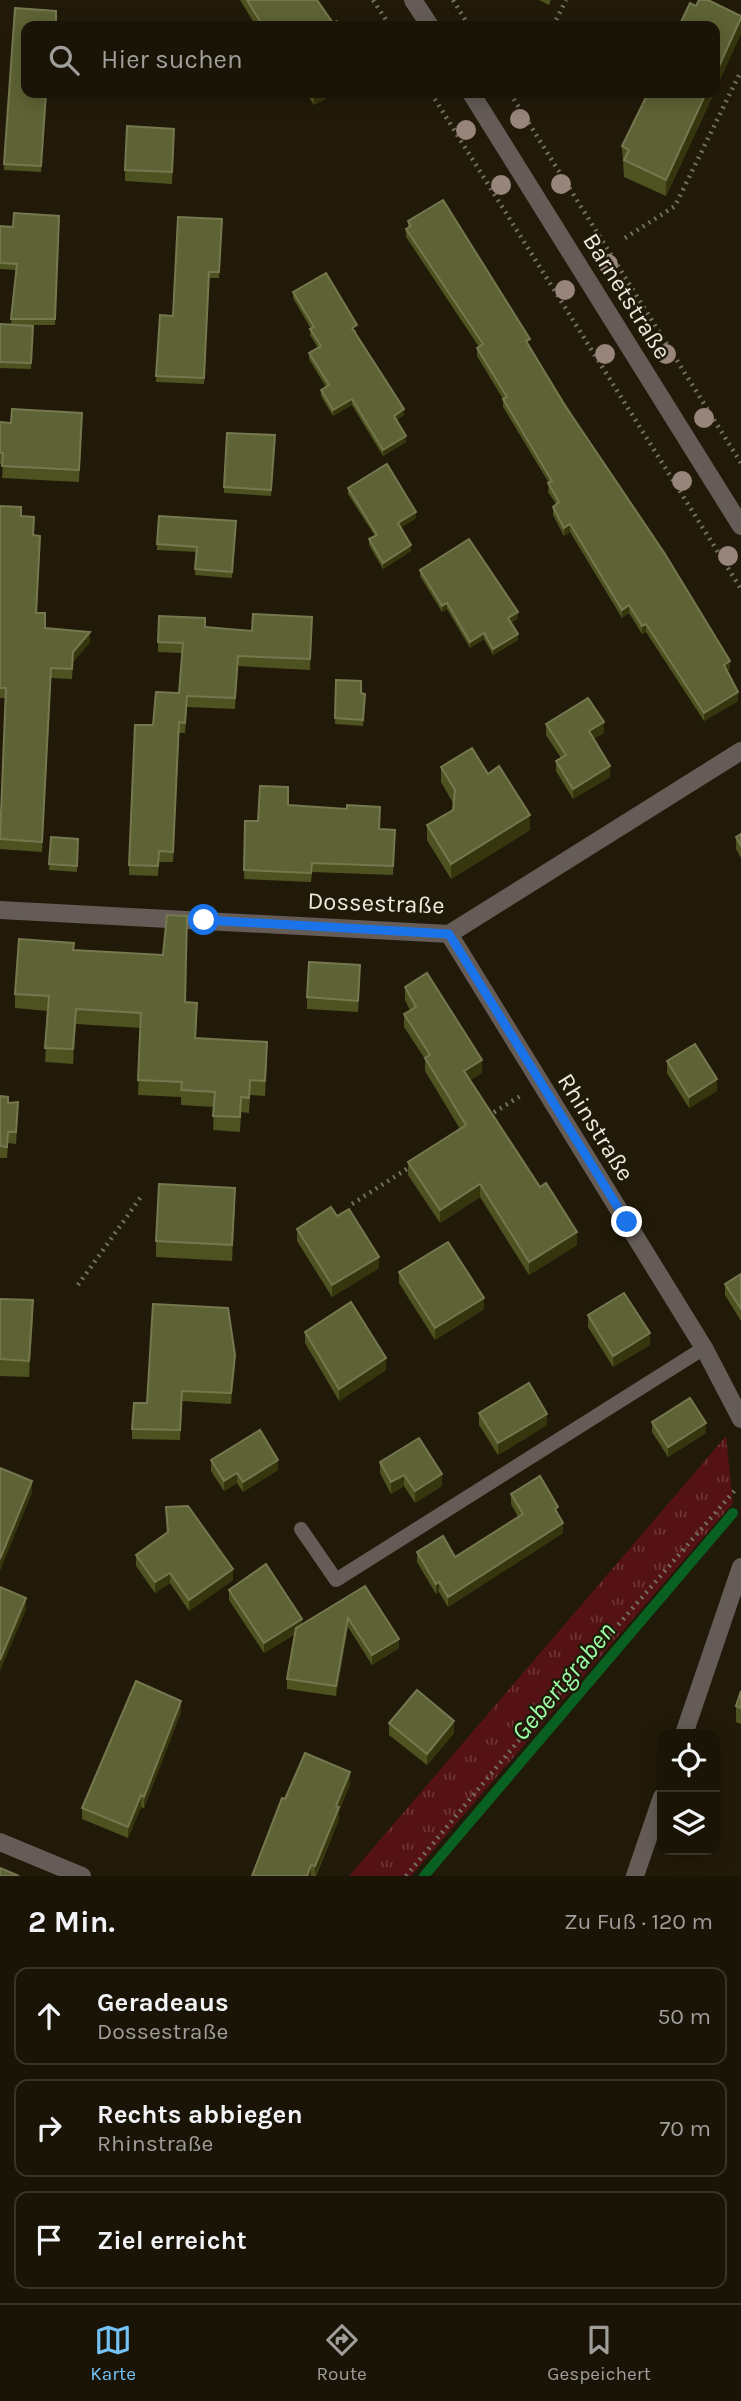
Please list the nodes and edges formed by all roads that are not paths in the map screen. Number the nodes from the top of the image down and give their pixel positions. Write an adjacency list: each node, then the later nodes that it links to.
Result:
1 (413, 0): 2 (street)
2 (427, 21)
3 (474, 98): 4 (street, Barnetstraße)
4 (741, 526)
5 (741, 751): 7 (street, Dossestraße)
6 (0, 910): 7 (street, Dossestraße)
7 (449, 934): 8 (street, Rhinstraße)
8 (704, 1348): 9 (street, Rhinstraße); 10 (lane)
9 (741, 1419)
10 (302, 1529)
11 (741, 1567): 12 (street)
12 (686, 1729)
13 (657, 1812): 16 (street)
14 (0, 1842): 15 (street)
15 (82, 1876)
16 (635, 1876)

